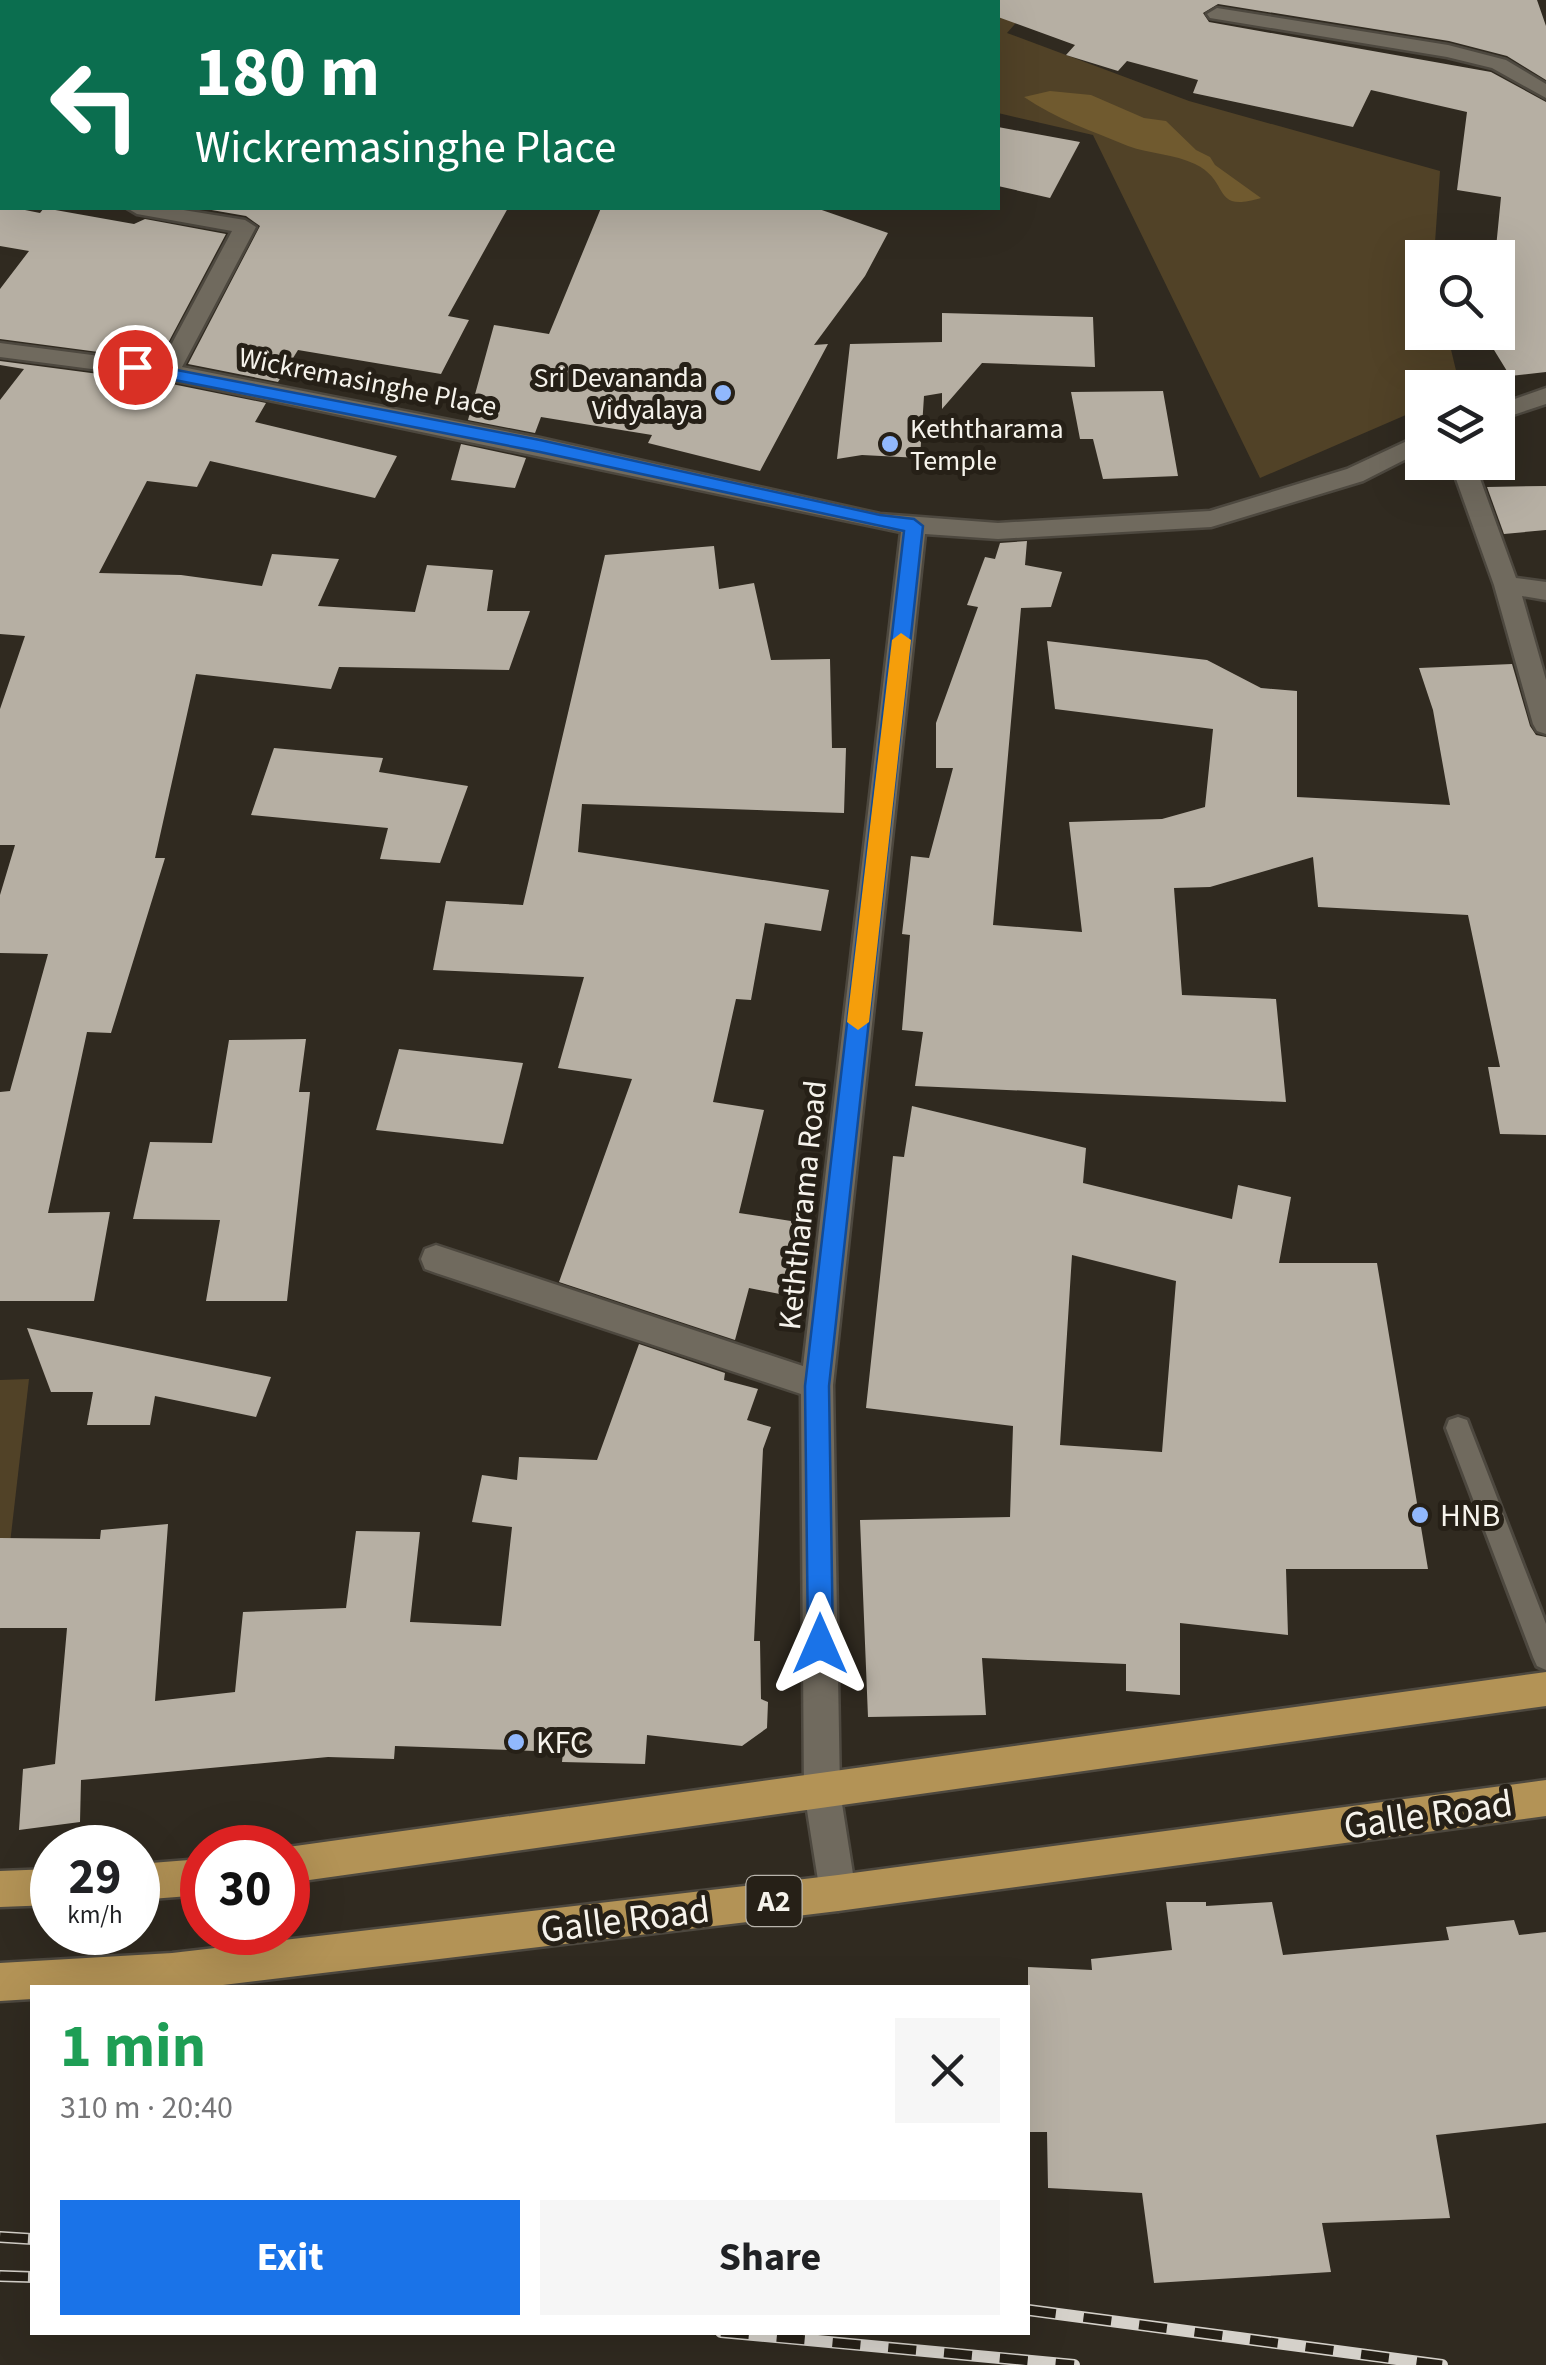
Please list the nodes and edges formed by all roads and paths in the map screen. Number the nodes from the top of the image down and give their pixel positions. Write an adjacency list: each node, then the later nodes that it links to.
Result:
1 (1218, 14): 2 (street)
2 (1546, 92)
3 (149, 210): 5 (street)
4 (0, 350): 5 (street, Wickremasinghe Place)
5 (168, 372): 10 (street, Wickremasinghe Place)
6 (1546, 396): 7 (street)
7 (1515, 407)
8 (1405, 450): 10 (street, Wickremasinghe Place)
9 (1468, 480): 11 (street)
10 (914, 526): 15 (street, Keththarama Road)
11 (1506, 586): 12 (street); 13 (street)
12 (1546, 591)
13 (1546, 724)
14 (436, 1260): 15 (street)
15 (817, 1386): 19 (street, Keththarama Road)
16 (1458, 1428): 17 (lane)
17 (1546, 1657)
18 (1546, 1689): 19 (highway)
19 (822, 1791): 21 (highway); 24 (street, Keththarama Road)
20 (1546, 1798): 24 (highway, Galle Road / A2)
21 (310, 1862)
22 (30, 1888): 23 (highway)
23 (0, 1890)
24 (838, 1894): 25 (highway, Galle Road / A2)
25 (0, 1982)

